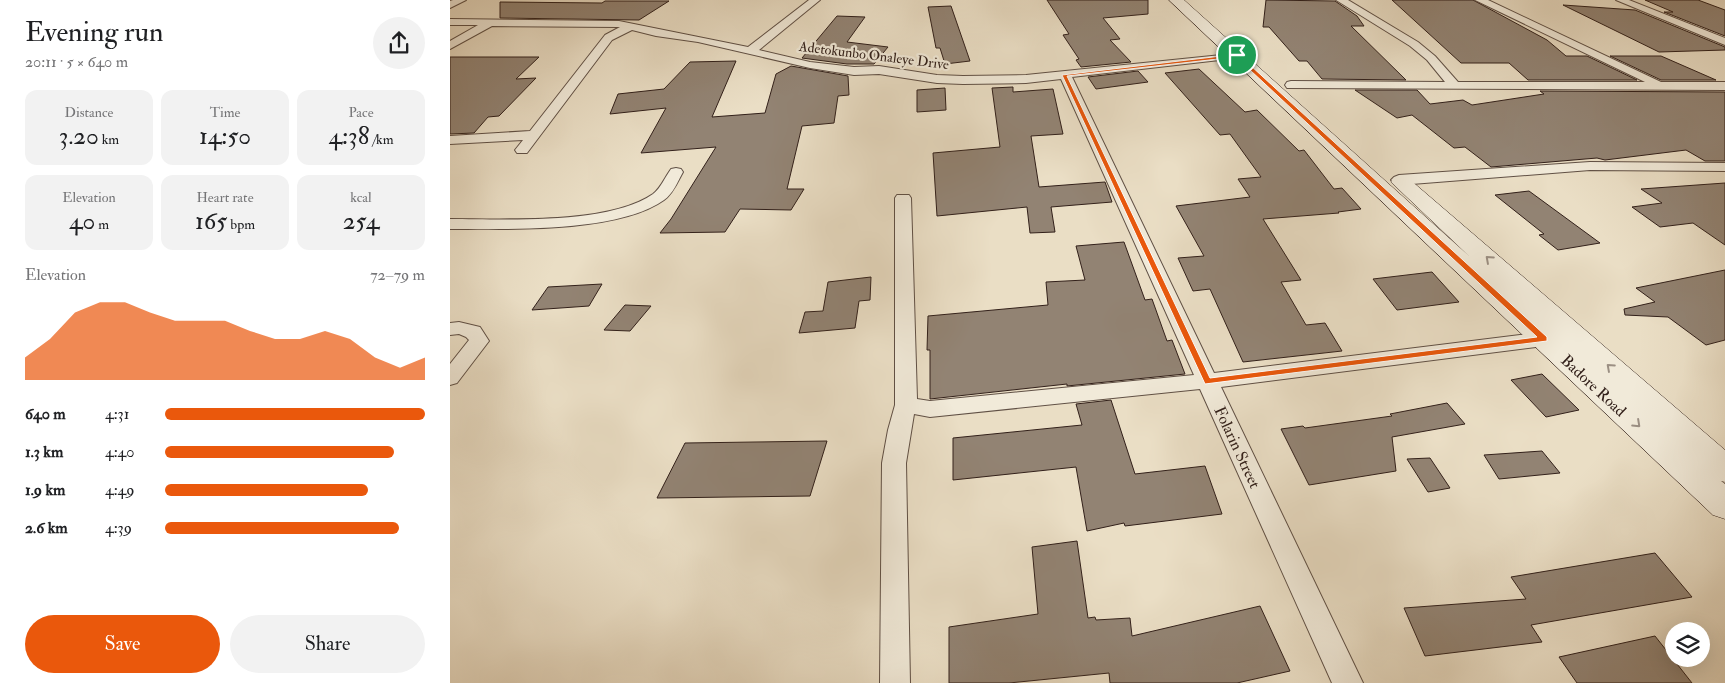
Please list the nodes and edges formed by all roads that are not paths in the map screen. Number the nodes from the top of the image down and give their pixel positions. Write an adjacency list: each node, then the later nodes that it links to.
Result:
1 (461, 0): 8 (street)
2 (815, 0): 16 (street)
3 (1176, 0): 17 (main road, Badore Road)
4 (1193, 0): 19 (main road, Badore Road)
5 (1342, 0): 20 (street)
6 (1480, 0): 21 (street)
7 (1621, 0): 13 (street)
8 (450, 5)
9 (450, 22): 10 (street, Adetokunbo Onaleye Drive)
10 (490, 23): 11 (street, Adetokunbo Onaleye Drive); 14 (street)
11 (631, 27): 12 (street, Adetokunbo Onaleye Drive); 15 (street)
12 (650, 32): 15 (street); 16 (street, Adetokunbo Onaleye Drive)
13 (1725, 42)
14 (450, 46)
15 (604, 46): 23 (street)
16 (750, 50): 18 (street, Adetokunbo Onaleye Drive)
17 (1237, 55): 18 (street, Adetokunbo Onaleye Drive); 32 (main road, Badore Road)
18 (1064, 75): 34 (street, Folarin Street)
19 (1291, 86): 20 (street); 28 (main road, Badore Road)
20 (1455, 86): 21 (street)
21 (1662, 86): 22 (street)
22 (1725, 86)
23 (535, 135): 24 (street); 25 (street)
24 (450, 140)
25 (522, 150)
26 (1725, 167): 28 (street)
27 (676, 172): 30 (street)
28 (1399, 180): 36 (main road, Badore Road, one-way to 28)
29 (904, 198): 35 (street)
30 (450, 224)
31 (450, 329): 33 (street)
32 (1544, 339): 34 (street); 37 (main road, Badore Road, one-way to 37)
33 (450, 378)
34 (1208, 382): 35 (street); 39 (street, Folarin Street)
35 (906, 405): 38 (street)
36 (1725, 470)
37 (1725, 505)
38 (895, 683)
39 (1348, 683)

